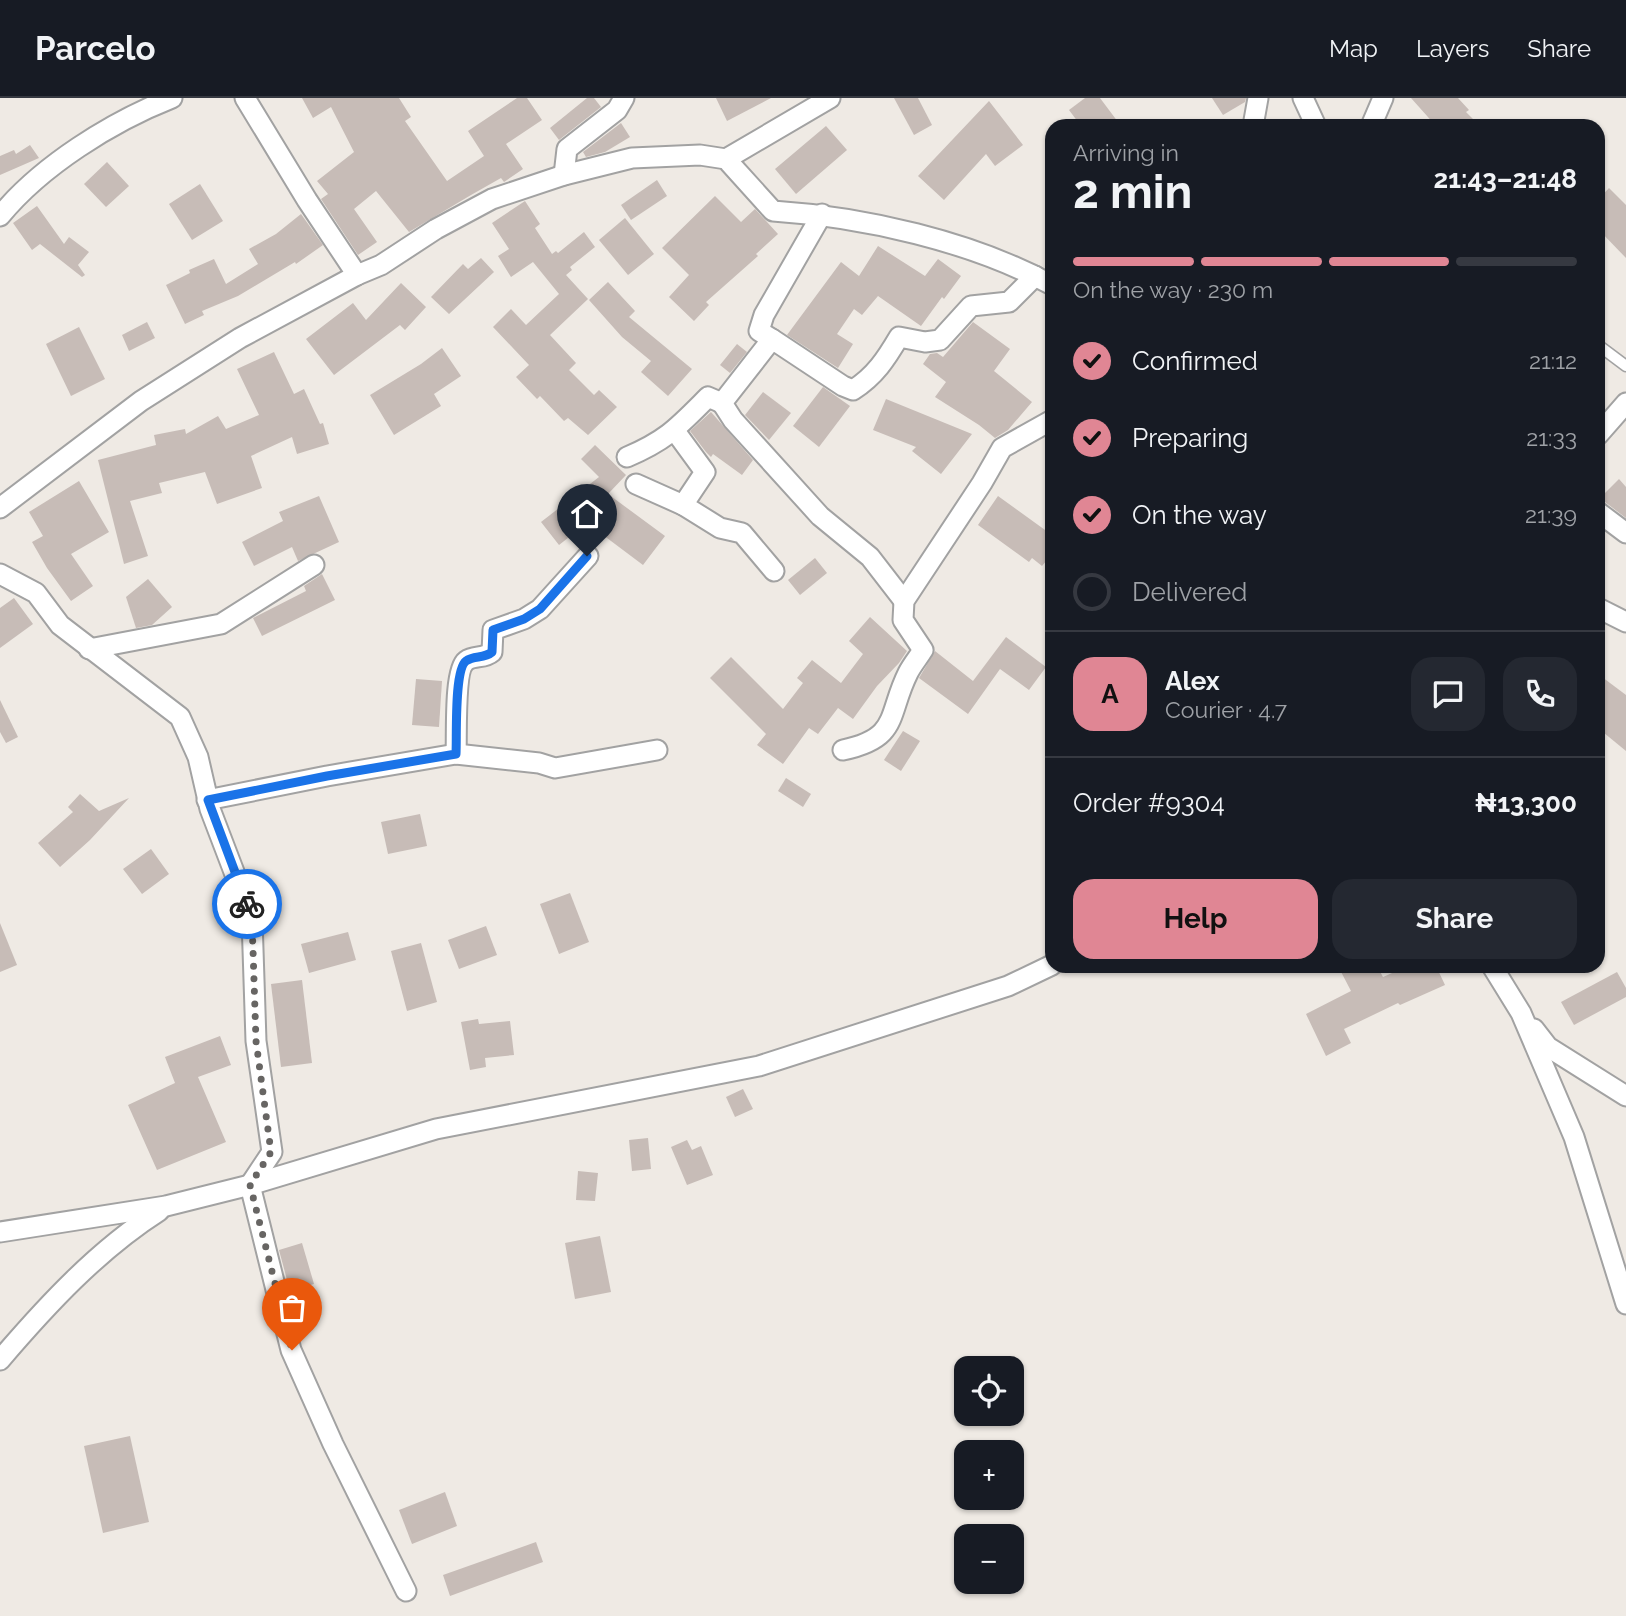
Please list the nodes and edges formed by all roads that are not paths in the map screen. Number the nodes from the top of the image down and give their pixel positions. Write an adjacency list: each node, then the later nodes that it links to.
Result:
1 (172, 98): 14 (street)
2 (245, 98): 15 (street)
3 (624, 98): 12 (street)
4 (830, 98): 11 (street)
5 (1258, 98): 8 (street)
6 (1303, 98): 9 (street)
7 (1382, 98): 10 (street)
8 (1254, 119)
9 (1313, 119)
10 (1374, 119)
11 (726, 159): 12 (street); 13 (street)
12 (564, 175): 15 (street)
13 (822, 214): 16 (street); 17 (street)
14 (0, 216)
15 (357, 275): 28 (street)
16 (1043, 280): 17 (street)
17 (772, 340): 21 (street)
18 (1605, 350): 19 (lane)
19 (1626, 366)
20 (1626, 402): 23 (street)
21 (722, 403): 24 (street); 35 (street)
22 (1045, 424): 35 (street)
23 (1605, 427)
24 (675, 431): 25 (street); 27 (street)
25 (627, 457)
26 (636, 484): 27 (street)
27 (683, 505): 33 (street)
28 (0, 508)
29 (1605, 517): 30 (street)
30 (1626, 533)
31 (587, 556): 41 (street)
32 (314, 565): 38 (street)
33 (774, 571)
34 (0, 574): 38 (street)
35 (904, 601): 40 (street)
36 (1605, 612): 37 (street)
37 (1626, 622)
38 (89, 649): 42 (street)
39 (657, 750): 41 (street)
40 (843, 750)
41 (456, 754): 42 (street)
42 (208, 800): 47 (street)
43 (1045, 968): 47 (street)
44 (1496, 973): 45 (street)
45 (1521, 1013): 46 (street); 50 (street)
46 (1626, 1096)
47 (250, 1185): 48 (street); 52 (street)
48 (166, 1206): 49 (street); 51 (street)
49 (0, 1232)
50 (1626, 1304)
51 (0, 1360)
52 (405, 1591)

